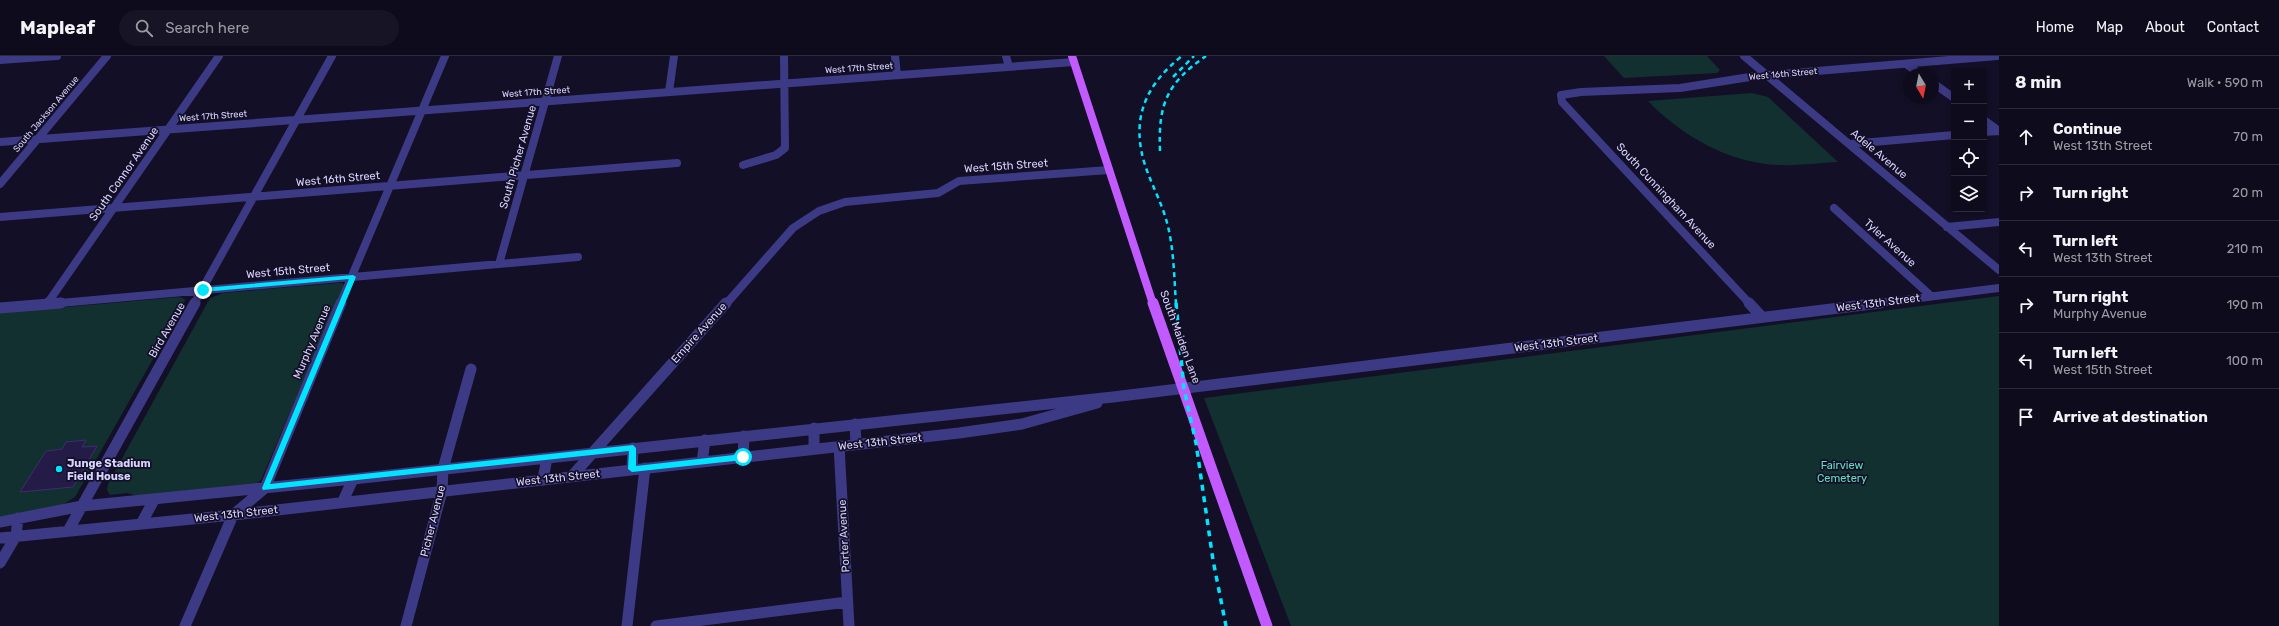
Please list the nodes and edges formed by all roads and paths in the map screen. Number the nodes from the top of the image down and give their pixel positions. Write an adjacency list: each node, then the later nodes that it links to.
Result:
1 (57, 56): 14 (street)
2 (107, 56): 33 (street, South Jackson Avenue)
3 (219, 56): 29 (street, South Connor Avenue)
4 (332, 56): 27 (street, Bird Avenue)
5 (445, 56): 26 (street, Murphy Avenue)
6 (558, 56): 25 (street, South Picher Avenue)
7 (674, 56): 22 (street)
8 (784, 56): 20 (street)
9 (895, 56): 18 (street)
10 (1006, 56): 16 (street)
11 (1744, 56): 19 (street, Adele Avenue)
12 (1997, 56): 15 (street, West 16th Street)
13 (1073, 59): 16 (street, West 17th Street); 38 (main road, South Maiden Lane)
14 (0, 60)
15 (1906, 64): 17 (street); 19 (street, West 16th Street)
16 (1009, 67): 18 (street, West 17th Street)
17 (1912, 68)
18 (897, 75): 20 (street, West 17th Street)
19 (1767, 75): 23 (street, West 16th Street); 35 (street, Adele Avenue)
20 (784, 83): 22 (street, West 17th Street); 37 (street)
21 (1939, 87): 24 (street)
22 (669, 92): 25 (street, West 17th Street)
23 (1569, 93): 58 (street, South Cunningham Avenue)
24 (1951, 96)
25 (546, 101): 26 (street, West 17th Street); 39 (street, South Picher Avenue)
26 (423, 110): 27 (street, West 17th Street); 41 (street, Murphy Avenue)
27 (297, 119): 29 (street, West 17th Street); 42 (street, Bird Avenue)
28 (1987, 122): 30 (street)
29 (168, 129): 33 (street, West 17th Street); 44 (street, South Connor Avenue)
30 (1999, 131): 31 (street)
31 (1987, 132)
32 (1951, 135): 35 (street)
33 (38, 139): 34 (street, West 17th Street); 40 (street, South Jackson Avenue)
34 (0, 142)
35 (1850, 144): 48 (street, Adele Avenue)
36 (677, 163): 39 (street, West 16th Street)
37 (743, 165)
38 (1109, 170): 43 (street, West 15th Street); 60 (main road, South Maiden Lane)
39 (524, 175): 41 (street, West 16th Street); 50 (street, South Picher Avenue)
40 (0, 184)
41 (391, 186): 42 (street, West 16th Street); 52 (street, Murphy Avenue)
42 (254, 197): 44 (street, West 16th Street); 54 (street, Bird Avenue)
43 (837, 204): 70 (street, Empire Avenue)
44 (113, 208): 46 (street, West 16th Street); 56 (street, South Connor Avenue)
45 (1834, 208): 55 (street, Tyler Avenue)
46 (0, 217)
47 (1999, 222): 48 (street)
48 (1948, 227): 51 (street, Adele Avenue)
49 (578, 257): 50 (street, West 15th Street)
50 (499, 264): 52 (street, West 15th Street)
51 (1999, 270)
52 (353, 277): 54 (street, West 15th Street); 80 (street, Murphy Avenue)
53 (1999, 288): 55 (street, West 13th Street)
54 (203, 290): 56 (street, West 15th Street); 84 (street, Bird Avenue)
55 (1931, 296): 58 (street, West 13th Street)
56 (47, 304): 57 (street, West 15th Street)
57 (0, 308)
58 (1762, 317): 60 (street, West 13th Street)
59 (472, 369): 75 (street, Picher Avenue)
60 (1184, 388): 61 (street, West 13th Street); 99 (main road, South Maiden Lane)
61 (1113, 398): 62 (street, West 13th Street); 66 (street, West 13th Street)
62 (855, 424): 63 (street, West 13th Street); 66 (street)
63 (814, 428): 64 (street, West 13th Street); 69 (street)
64 (744, 436): 65 (street, West 13th Street); 71 (street)
65 (705, 440): 68 (street, West 13th Street); 73 (street)
66 (856, 444): 67 (street, West 13th Street)
67 (839, 446): 69 (street, West 13th Street); 93 (street, Porter Avenue)
68 (633, 448): 70 (street, West 13th Street); 76 (street)
69 (814, 449): 71 (street, West 13th Street)
70 (592, 453): 72 (street, West 13th Street); 77 (street, Empire Avenue)
71 (743, 457): 73 (street, West 13th Street)
72 (547, 458): 75 (street, West 13th Street); 79 (street)
73 (702, 462): 74 (street, West 13th Street)
74 (645, 468): 76 (street, West 13th Street); 96 (street)
75 (443, 469): 78 (street, West 13th Street); 81 (street, Picher Avenue)
76 (632, 469): 77 (street, West 13th Street)
77 (572, 476): 79 (street, West 13th Street)
78 (353, 479): 80 (street, West 13th Street); 83 (street)
79 (543, 479): 81 (street, West 13th Street)
80 (265, 488): 82 (street, West 13th Street); 85 (street, Murphy Avenue)
81 (442, 490): 83 (street, West 13th Street); 95 (street, Picher Avenue)
82 (154, 500): 84 (street, West 13th Street); 88 (street)
83 (343, 501): 85 (street, West 13th Street)
84 (82, 506): 86 (street, West 13th Street); 89 (street, Bird Avenue)
85 (233, 515): 88 (street, West 13th Street); 94 (street, Murphy Avenue)
86 (18, 518): 87 (street, West 13th Street); 90 (street)
87 (0, 522)
88 (141, 524): 89 (street, West 13th Street)
89 (68, 531): 90 (street, West 13th Street)
90 (16, 536): 91 (street, West 13th Street); 92 (street)
91 (0, 538)
92 (0, 563)
93 (848, 602): 97 (street); 98 (street, Porter Avenue)
94 (185, 626)
95 (406, 626)
96 (627, 626)
97 (656, 626)
98 (849, 626)
99 (1267, 626)

